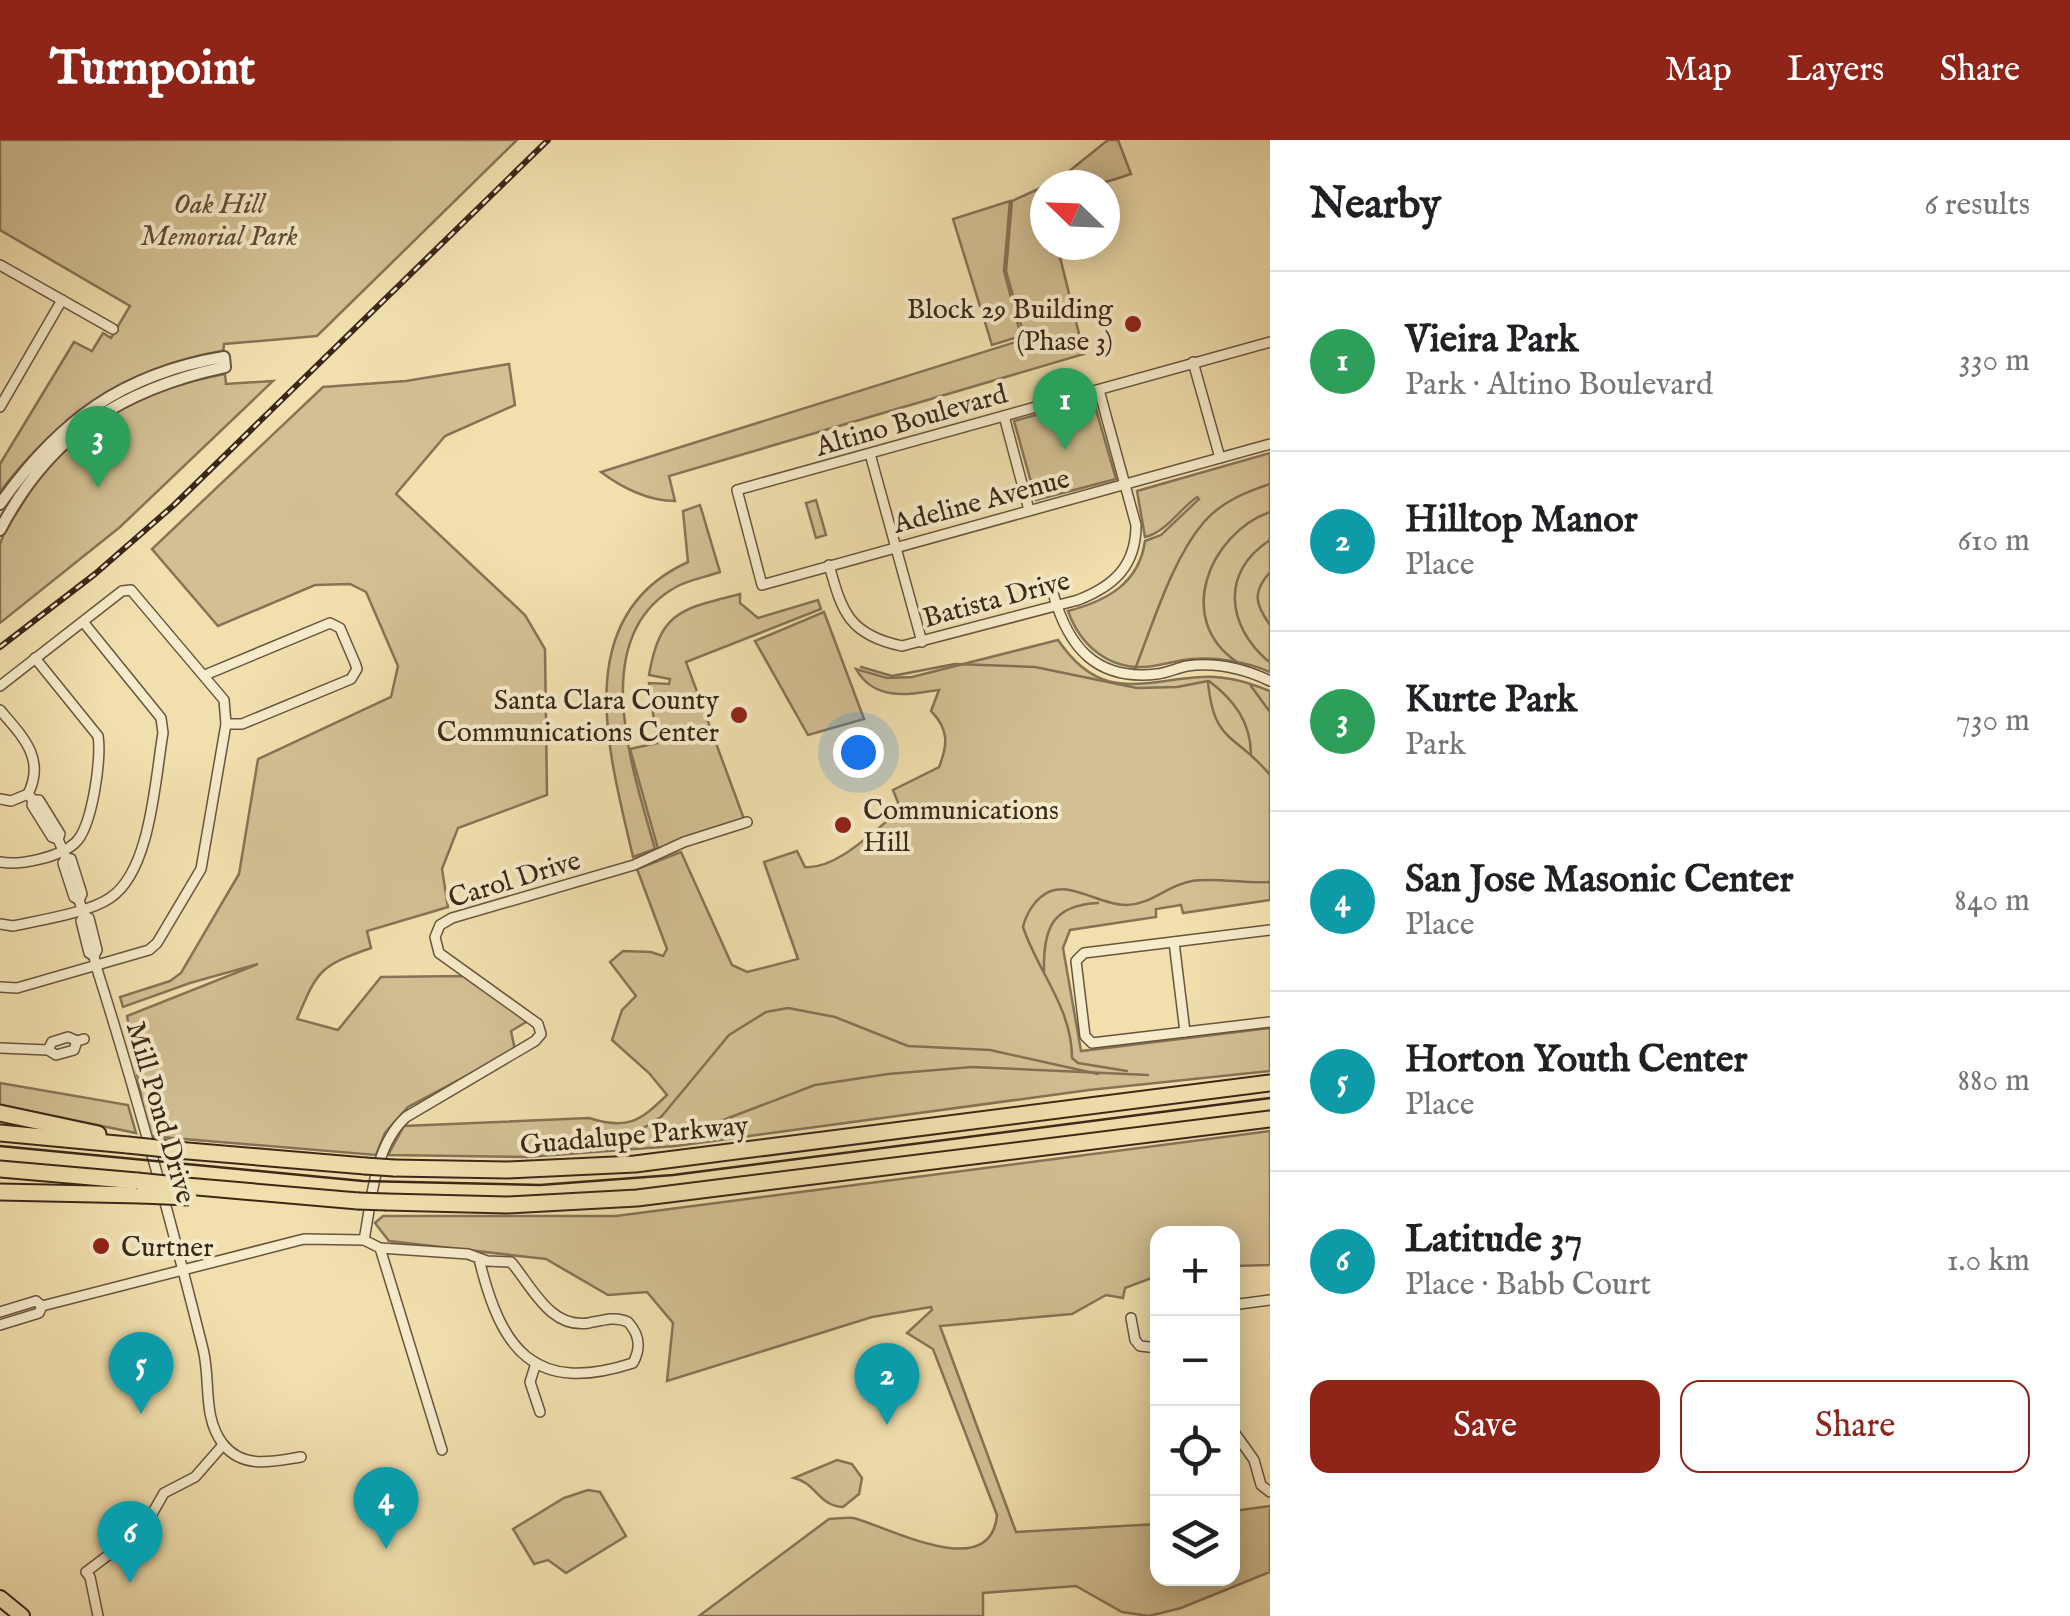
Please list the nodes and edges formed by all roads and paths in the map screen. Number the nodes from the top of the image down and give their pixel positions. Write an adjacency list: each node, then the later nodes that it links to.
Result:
1 (0, 264): 2 (street)
2 (62, 300): 3 (street); 7 (street)
3 (114, 329)
4 (1270, 342): 5 (street, Altino Boulevard)
5 (1193, 362): 6 (street, Altino Boulevard); 11 (street)
6 (1099, 390): 8 (street, Altino Boulevard); 12 (street, Batista Drive)
7 (0, 408)
8 (1004, 416): 10 (street, Altino Boulevard); 14 (street)
9 (1270, 444): 11 (street, Adeline Avenue)
10 (870, 454): 16 (street); 18 (street, Altino Boulevard)
11 (1220, 458): 12 (street, Adeline Avenue)
12 (1126, 484): 14 (street, Adeline Avenue); 20 (street, Batista Drive)
13 (0, 504): 15 (street)
14 (1030, 510): 16 (street, Adeline Avenue)
15 (0, 530)
16 (896, 547): 17 (street, Adeline Avenue); 22 (street)
17 (828, 565): 18 (street, Adeline Avenue); 22 (street, Batista Drive)
18 (762, 585)
19 (1053, 593): 20 (street)
20 (1056, 606): 22 (street, Batista Drive); 25 (street)
21 (84, 623): 23 (street); 24 (street); 34 (street)
22 (922, 642)
23 (35, 658): 26 (street); 32 (street)
24 (206, 675): 28 (street); 28 (street)
25 (1270, 681)
26 (0, 686)
27 (0, 710): 29 (street)
28 (226, 724): 38 (street)
29 (31, 797): 30 (street); 32 (street, Mill Pond Drive)
30 (0, 799)
31 (747, 822): 52 (street, Carol Drive)
32 (62, 849): 33 (street); 34 (street, Mill Pond Drive)
33 (0, 862)
34 (82, 908): 35 (street); 38 (street, Mill Pond Drive)
35 (0, 924)
36 (1270, 930): 37 (street)
37 (1174, 942): 41 (street); 41 (street)
38 (95, 961): 39 (street); 55 (street, Mill Pond Drive)
39 (0, 987)
40 (1270, 1022): 41 (street)
41 (1186, 1032)
42 (81, 1040): 43 (street)
43 (0, 1048)
44 (1270, 1084): 48 (highway, Guadalupe Parkway, bridge)
45 (0, 1113): 48 (highway)
46 (1270, 1119): 50 (highway, bridge)
47 (0, 1134): 48 (highway, Guadalupe Parkway)
48 (121, 1144)
49 (0, 1169): 50 (highway)
50 (139, 1188): 51 (highway)
51 (0, 1192)
52 (364, 1240): 53 (street); 55 (street)
53 (380, 1248): 54 (street); 67 (street)
54 (478, 1260): 63 (street); 63 (street)
55 (184, 1271): 58 (street); 66 (street, Mill Pond Drive)
56 (1270, 1300): 57 (street)
57 (1240, 1304)
58 (42, 1306): 59 (street); 61 (street)
59 (0, 1312)
60 (1131, 1318): 62 (street)
61 (0, 1325)
62 (1150, 1347)
63 (536, 1362): 64 (street)
64 (540, 1412)
65 (1240, 1440): 69 (street)
66 (223, 1444): 68 (street); 70 (street)
67 (442, 1450)
68 (301, 1456)
69 (1269, 1492)
70 (98, 1616)

